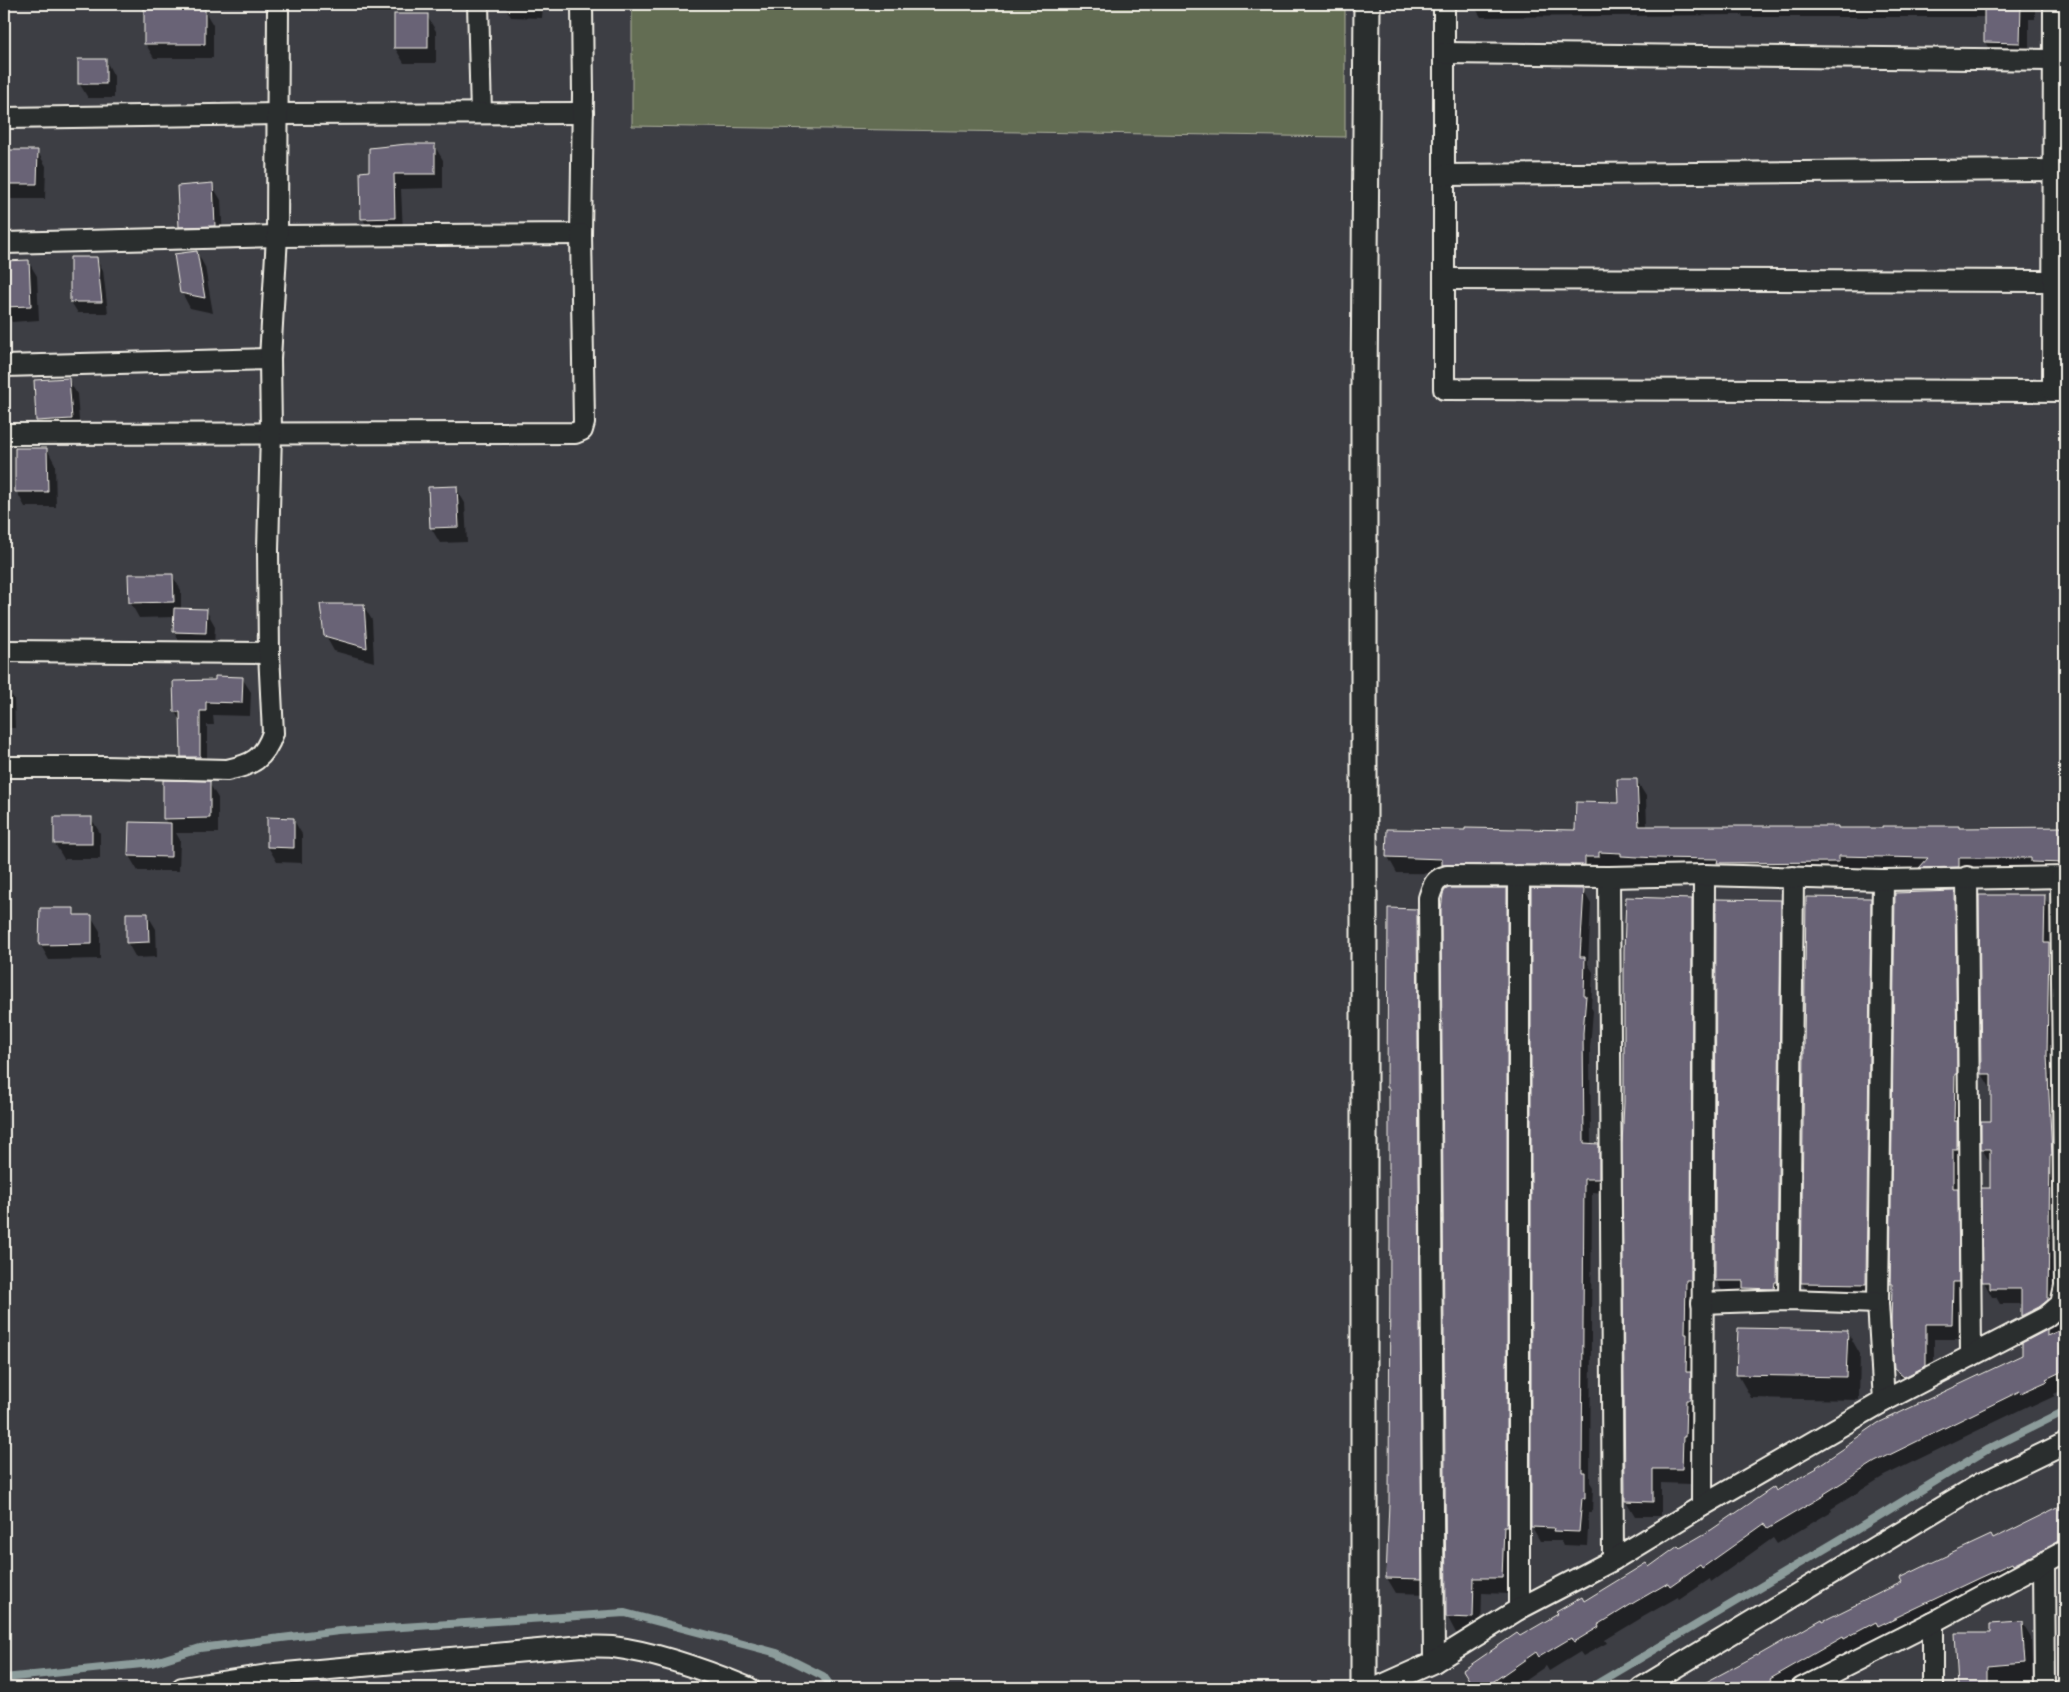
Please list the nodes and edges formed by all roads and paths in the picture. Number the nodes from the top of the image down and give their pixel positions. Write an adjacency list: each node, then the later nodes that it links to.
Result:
1 (278, 4): 11 (street)
2 (478, 4): 9 (street)
3 (582, 4): 10 (street)
4 (1367, 4): 52 (street)
5 (1444, 4): 7 (street)
6 (2054, 4): 8 (street)
7 (1444, 53): 8 (street); 14 (street)
8 (2054, 60): 13 (street)
9 (481, 113): 10 (street); 11 (street)
10 (583, 113): 15 (street)
11 (277, 114): 12 (street); 16 (street)
12 (4, 118)
13 (2054, 170): 14 (street); 19 (street)
14 (1444, 174): 18 (street)
15 (581, 234): 16 (street); 23 (street)
16 (277, 236): 17 (street); 20 (street)
17 (4, 243)
18 (1444, 279): 19 (street); 22 (street)
19 (2054, 281): 22 (street)
20 (270, 359): 21 (street); 23 (street)
21 (4, 366)
22 (2059, 391)
23 (271, 432): 24 (street); 26 (street)
24 (4, 434)
25 (4, 651): 26 (street)
26 (269, 653): 27 (street)
27 (4, 767)
28 (1704, 875): 30 (street); 31 (street); 36 (street)
29 (1520, 876): 30 (street); 45 (street); 47 (street)
30 (1609, 877): 43 (street)
31 (1793, 877): 34 (street); 35 (street)
32 (1968, 877): 33 (street); 34 (street); 38 (street)
33 (2063, 877): 38 (street)
34 (1883, 880): 37 (street)
35 (1789, 1300): 36 (street); 37 (street)
36 (1702, 1303): 41 (street)
37 (1878, 1303): 39 (street)
38 (1972, 1356): 39 (street)
39 (1884, 1401): 41 (street)
40 (2065, 1444): 54 (street)
41 (1702, 1506): 43 (street)
42 (2065, 1551): 44 (street)
43 (1613, 1560): 45 (street)
44 (2044, 1562): 46 (street); 57 (street)
45 (1519, 1610): 47 (street)
46 (1933, 1622): 49 (street); 56 (street)
47 (1434, 1662): 53 (street)
48 (274, 1681): 50 (street); 51 (street)
49 (1821, 1683): 55 (street)
50 (182, 1688)
51 (748, 1688)
52 (1364, 1688)
53 (1376, 1688)
54 (1641, 1688)
55 (1802, 1688)
56 (1933, 1688)
57 (2045, 1688)

